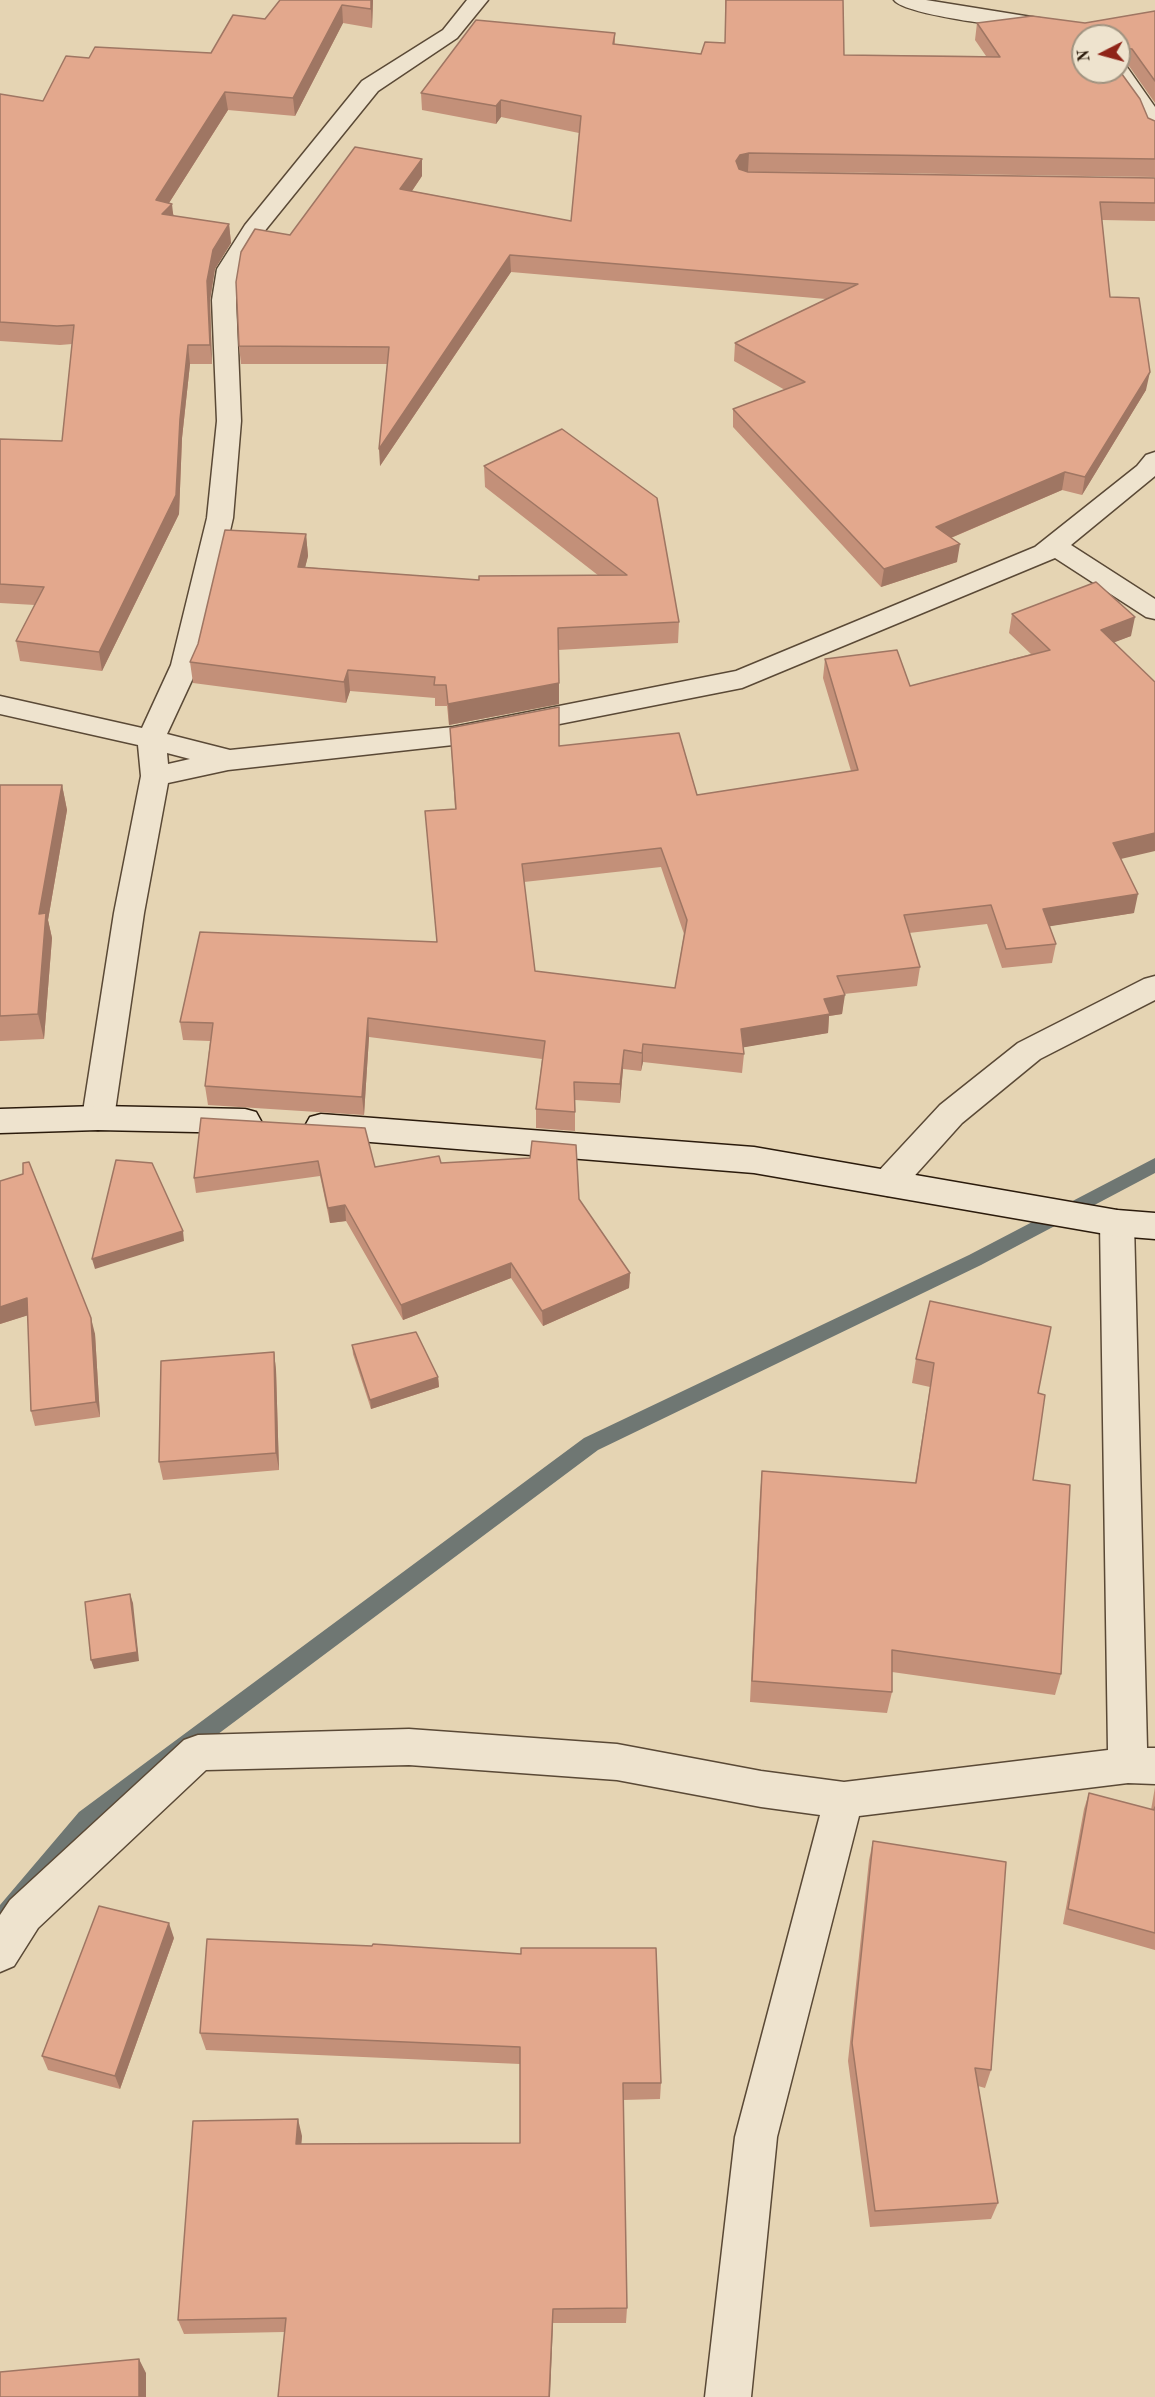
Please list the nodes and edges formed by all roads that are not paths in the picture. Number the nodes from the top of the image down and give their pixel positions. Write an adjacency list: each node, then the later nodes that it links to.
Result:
1 (478, 0): 10 (street)
2 (904, 0): 3 (street)
3 (1068, 29)
4 (1128, 84): 5 (street)
5 (1155, 130)
6 (1155, 460): 7 (street)
7 (1053, 545): 8 (street); 11 (street)
8 (1155, 611)
9 (0, 705): 10 (street)
10 (151, 739): 11 (street); 12 (street)
11 (228, 760): 12 (street)
12 (154, 776): 14 (street)
13 (1155, 987): 16 (street)
14 (98, 1118): 15 (street); 16 (street)
15 (0, 1121)
16 (888, 1183): 17 (street)
17 (1117, 1223): 18 (street); 19 (street)
18 (1155, 1226)
19 (1141, 1766): 20 (street)
20 (844, 1800): 21 (street); 22 (street)
21 (0, 1952)
22 (728, 2397)

